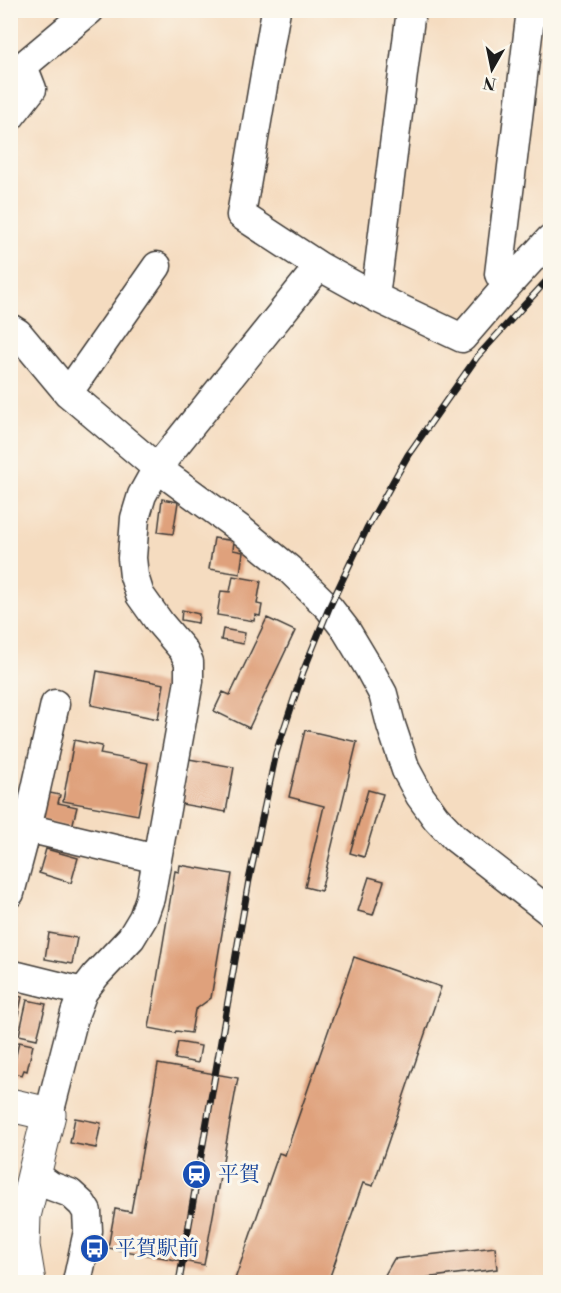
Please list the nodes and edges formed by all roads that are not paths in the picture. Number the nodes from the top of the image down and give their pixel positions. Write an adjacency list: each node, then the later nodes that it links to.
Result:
1 (90, 10): 5 (street)
2 (276, 10): 9 (street)
3 (411, 10): 11 (street)
4 (531, 10): 10 (street)
5 (17, 69): 6 (street)
6 (10, 117)
7 (550, 239): 10 (street)
8 (157, 266): 13 (street)
9 (319, 266): 11 (street); 14 (street)
10 (506, 288): 11 (street)
11 (375, 297)
12 (10, 328): 13 (street)
13 (69, 393): 14 (street)
14 (157, 468): 17 (street); 19 (street)
15 (55, 704): 16 (street)
16 (19, 827): 17 (street); 18 (street)
17 (157, 859): 21 (street)
18 (10, 892)
19 (550, 912)
20 (10, 974): 21 (street)
21 (82, 992): 23 (street)
22 (10, 1105): 23 (main road)
23 (49, 1114): 24 (main road)
24 (34, 1174): 25 (main road); 26 (street)
25 (29, 1282)
26 (77, 1282)

